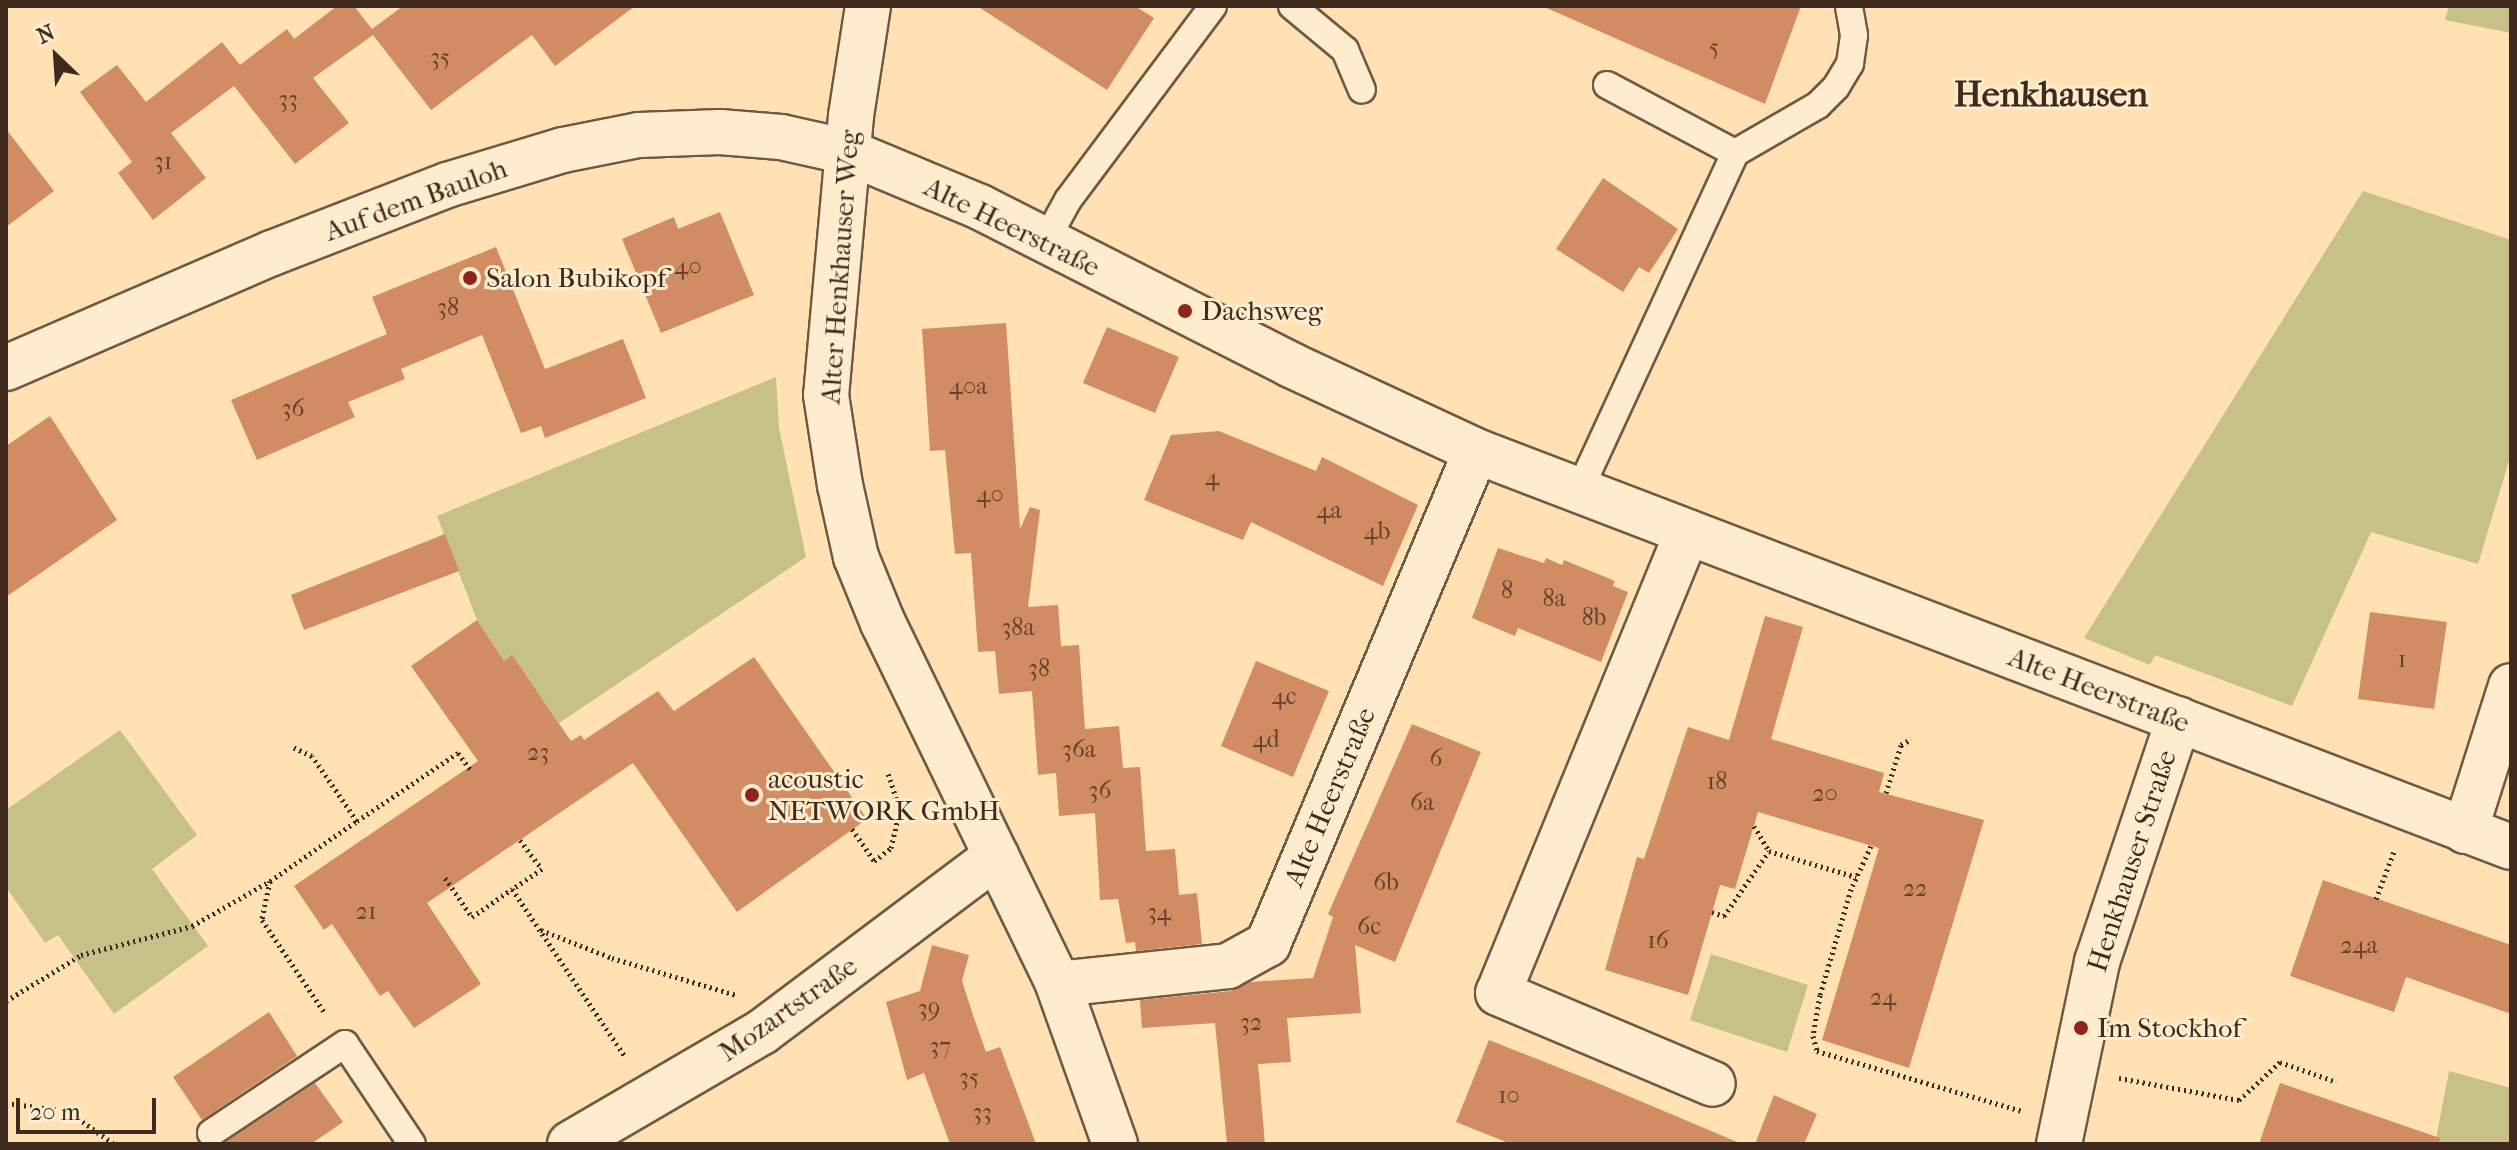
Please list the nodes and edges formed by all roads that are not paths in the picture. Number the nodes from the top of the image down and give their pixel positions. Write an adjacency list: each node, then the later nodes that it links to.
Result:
1 (868, 6): 7 (street, Alter Henkhauser Weg)
2 (1213, 6): 9 (lane)
3 (1292, 6): 6 (lane)
4 (1849, 6): 8 (lane)
5 (1607, 85): 8 (lane)
6 (1362, 90)
7 (848, 152): 9 (street, Alte Heerstraße); 10 (street, Auf dem Bauloh); 18 (street, Alter Henkhauser Weg)
8 (1735, 153): 12 (lane)
9 (1046, 240): 11 (street, Alte Heerstraße)
10 (6, 368)
11 (1476, 451): 12 (street, Alte Heerstraße); 19 (street, Alte Heerstraße)
12 (1579, 491): 13 (street, Alte Heerstraße)
13 (1687, 533): 15 (street, Alte Heerstraße); 20 (street)
14 (2511, 686): 16 (street)
15 (2179, 719): 16 (street, Alte Heerstraße); 22 (street, Henkhauser Straße)
16 (2465, 831): 17 (street, Alte Heerstraße)
17 (2511, 847)
18 (996, 856): 19 (street, Alter Henkhauser Weg); 24 (street, Mozartstraße)
19 (1058, 984): 25 (street, Alter Henkhauser Weg)
20 (1713, 1084)
21 (211, 1133): 23 (lane)
22 (2060, 1133)
23 (412, 1144)
24 (570, 1144)
25 (1115, 1144)

